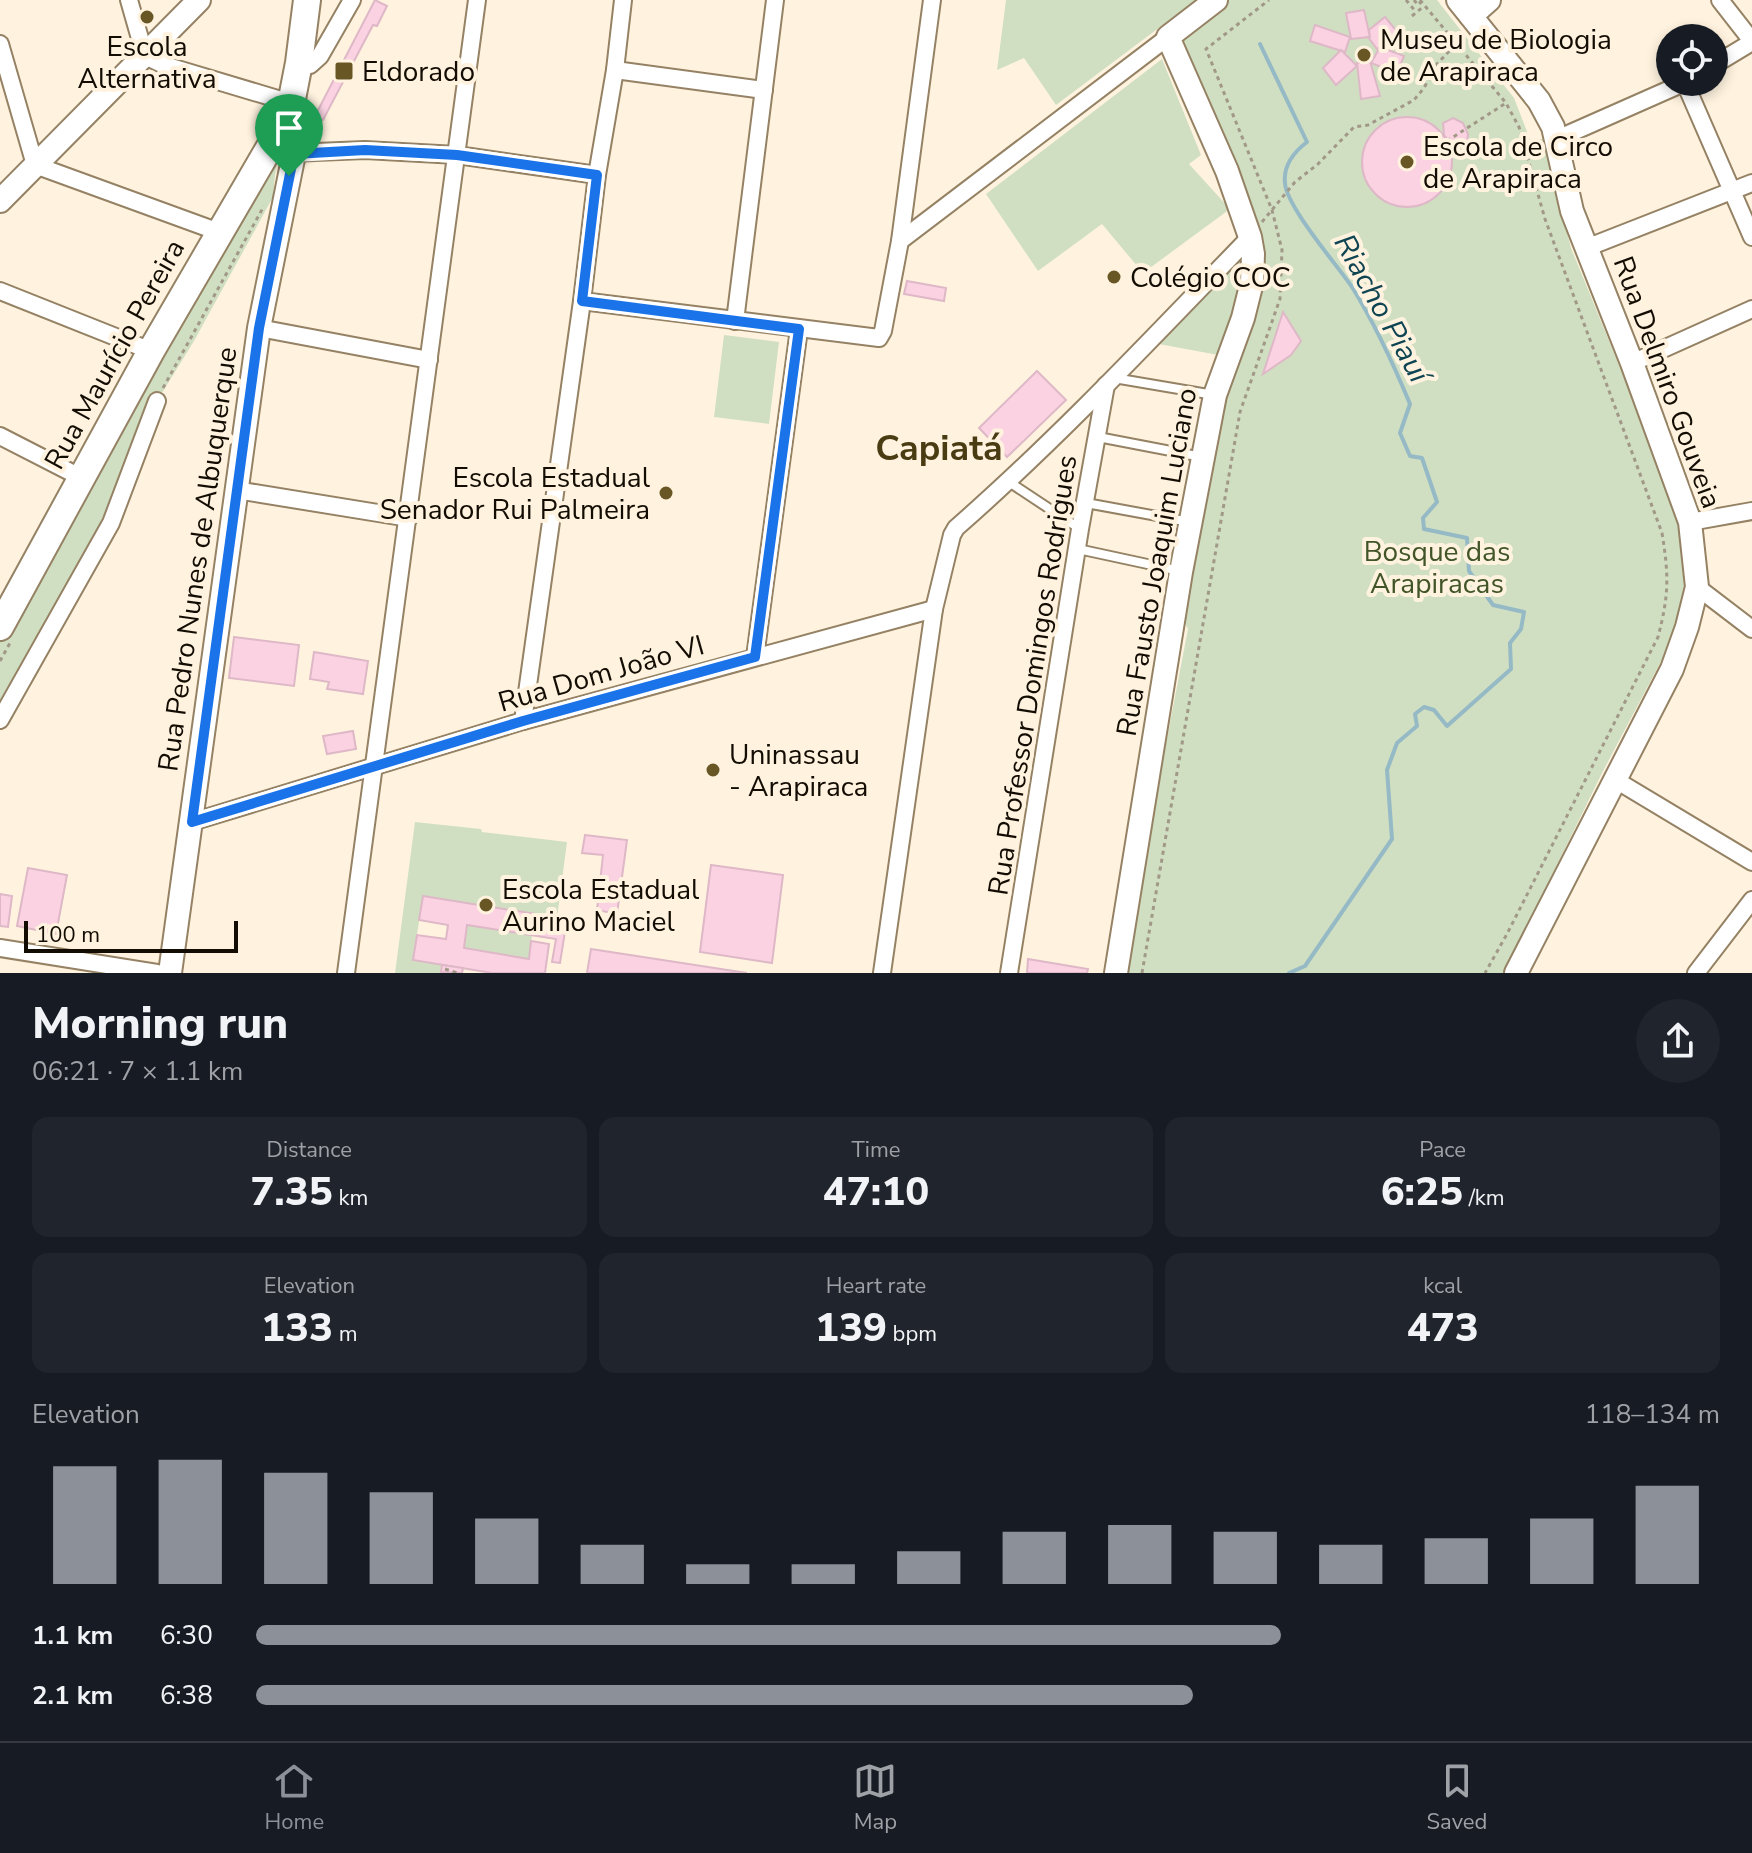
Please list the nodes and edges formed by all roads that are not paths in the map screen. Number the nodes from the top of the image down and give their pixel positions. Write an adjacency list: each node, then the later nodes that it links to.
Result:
1 (129, 0): 16 (street)
2 (199, 0): 16 (street)
3 (307, 0): 18 (main road, Rua Maurício Pereira)
4 (352, 0): 18 (street)
5 (477, 0): 27 (street)
6 (623, 0): 19 (street)
7 (775, 0): 20 (street)
8 (932, 0): 36 (street)
9 (1216, 0): 13 (street)
10 (1489, 0): 12 (street)
11 (1720, 0): 14 (street)
12 (1465, 8): 24 (street, Rua Delmiro Gouveia)
13 (1168, 37): 34 (street, Rua Fausto Joaquim Luciano); 36 (street)
14 (1752, 42): 17 (street)
15 (0, 44): 28 (street)
16 (145, 56): 23 (street); 28 (street)
17 (1728, 57)
18 (299, 63): 23 (main road, Rua Maurício Pereira)
19 (615, 70): 20 (street); 29 (street)
20 (764, 90): 41 (street)
21 (1656, 95): 24 (street)
22 (1691, 96): 31 (street)
23 (290, 109): 25 (main road, Rua Maurício Pereira); 26 (street, Rua Pedro Nunes de Albuquerque)
24 (1557, 139): 37 (street, Rua Delmiro Gouveia)
25 (266, 154): 26 (street); 33 (main road, Rua Maurício Pereira)
26 (294, 154): 27 (street); 42 (street, Rua Pedro Nunes de Albuquerque)
27 (457, 155): 29 (street); 45 (street)
28 (35, 165): 32 (street); 33 (street)
29 (597, 175): 39 (street)
30 (1752, 183): 31 (street)
31 (1731, 191): 35 (street); 37 (street)
32 (0, 201)
33 (219, 232): 44 (main road, Rua Maurício Pereira)
34 (1250, 237): 47 (street); 48 (street, Rua Fausto Joaquim Luciano)
35 (1752, 237)
36 (900, 241): 43 (street)
37 (1586, 248): 46 (street, Rua Delmiro Gouveia)
38 (0, 291): 44 (street)
39 (582, 301): 41 (street); 71 (street)
40 (1752, 309): 46 (street)
41 (735, 321): 43 (street)
42 (259, 328): 45 (street); 55 (street, Rua Pedro Nunes de Albuquerque)
43 (799, 329): 69 (street)
44 (151, 351): 53 (main road, Rua Maurício Pereira)
45 (429, 360): 58 (street)
46 (1632, 363): 60 (street, Rua Delmiro Gouveia)
47 (1110, 382): 48 (lane); 51 (street, Rua Professor Domingos Rodrigues); 54 (street)
48 (1215, 395): 52 (street, Rua Fausto Joaquim Luciano)
49 (157, 401): 70 (street)
50 (0, 436): 53 (street)
51 (1098, 437): 52 (lane); 56 (street, Rua Professor Domingos Rodrigues)
52 (1203, 457): 59 (street, Rua Fausto Joaquim Luciano)
53 (82, 478): 65 (main road, Rua Maurício Pereira)
54 (1009, 482): 61 (lane); 66 (street)
55 (236, 490): 58 (street); 74 (street, Rua Pedro Nunes de Albuquerque)
56 (1086, 503): 59 (lane); 61 (street, Rua Professor Domingos Rodrigues)
57 (1752, 511): 60 (street)
58 (409, 518): 72 (street)
59 (1191, 522): 63 (street, Rua Fausto Joaquim Luciano)
60 (1690, 522): 64 (street, Rua Delmiro Gouveia)
61 (1080, 529): 62 (street, Rua Professor Domingos Rodrigues)
62 (1078, 549): 63 (lane); 83 (street, Rua Professor Domingos Rodrigues)
63 (1181, 572): 84 (street, Rua Fausto Joaquim Luciano)
64 (1697, 587): 68 (street); 73 (street, Rua Delmiro Gouveia)
65 (8, 596): 67 (main road, Rua Maurício Pereira)
66 (934, 609): 69 (street, Rua Dom João VI); 82 (street)
67 (0, 627)
68 (1752, 629)
69 (755, 657): 71 (street, Rua Dom João VI)
70 (0, 720)
71 (523, 721): 72 (street, Rua Dom João VI)
72 (375, 765): 74 (street, Rua Dom João VI); 81 (street)
73 (1614, 779): 75 (street); 85 (street, Rua Delmiro Gouveia)
74 (192, 822): 80 (street, Rua Pedro Nunes de Albuquerque)
75 (1752, 862)
76 (1752, 900): 78 (street)
77 (0, 948): 79 (street)
78 (1701, 971)
79 (157, 973)
80 (170, 973)
81 (346, 973)
82 (882, 973)
83 (1009, 973)
84 (1116, 973)
85 (1516, 973)

